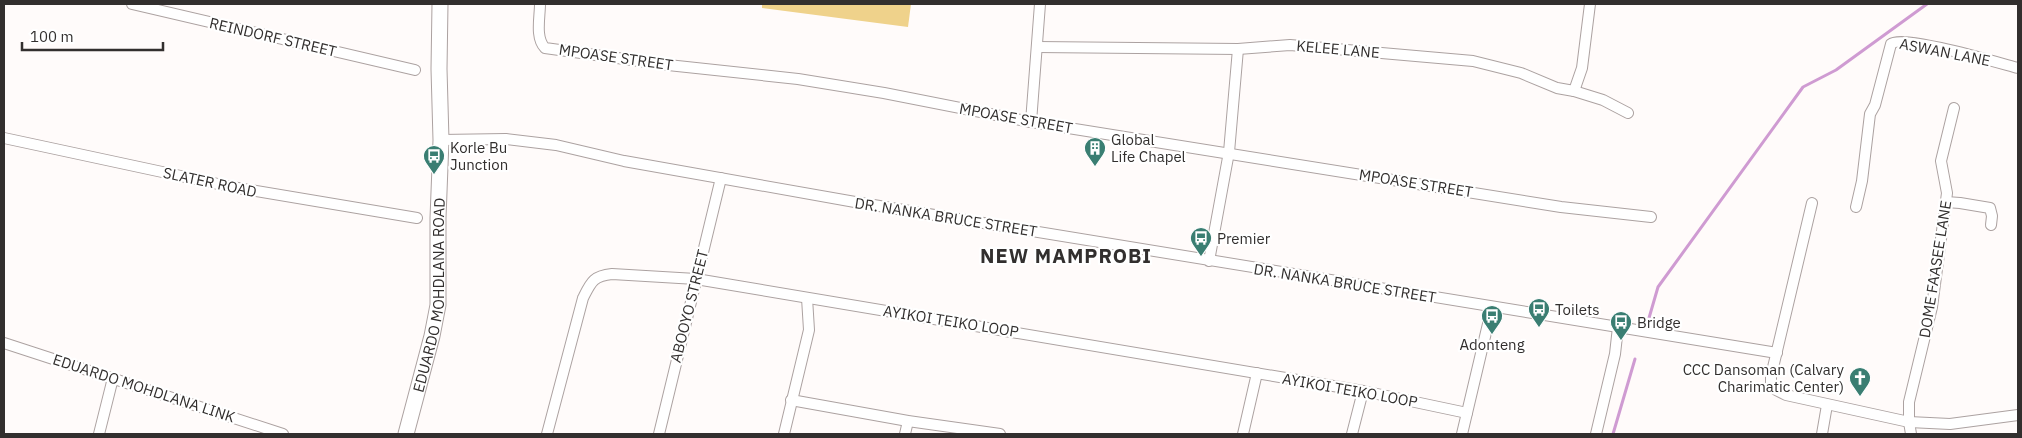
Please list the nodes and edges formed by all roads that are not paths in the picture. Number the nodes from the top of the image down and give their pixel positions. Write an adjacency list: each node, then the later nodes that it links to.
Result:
1 (132, 4): 9 (street, REINDORF STREET)
2 (440, 4): 15 (main road, EDUARDO MOHDLANA ROAD)
3 (540, 4): 13 (street, MPOASE STREET)
4 (1040, 4): 6 (street)
5 (1590, 4): 10 (street)
6 (1038, 46): 7 (street, KELEE LANE); 13 (street)
7 (1238, 49): 10 (street, KELEE LANE); 16 (street)
8 (2018, 68): 20 (street, ASWAN LANE)
9 (415, 70)
10 (1574, 91): 12 (street, KELEE LANE)
11 (1954, 108): 18 (street, DOME FAASEE LANE)
12 (1628, 113)
13 (1031, 122): 16 (street, MPOASE STREET)
14 (4, 138): 22 (street, SLATER ROAD)
15 (441, 140): 17 (street, DR. NANKA BRUCE STREET); 44 (main road, EDUARDO MOHDLANA ROAD)
16 (1229, 152): 21 (street, MPOASE STREET); 24 (street)
17 (721, 178): 24 (street, DR. NANKA BRUCE STREET); 25 (street, ABOOYO STREET)
18 (1946, 202): 23 (street); 39 (street, DOME FAASEE LANE)
19 (1812, 203): 30 (street)
20 (1856, 208)
21 (1651, 217)
22 (417, 218)
23 (1991, 225)
24 (1209, 261): 27 (street, DR. NANKA BRUCE STREET)
25 (696, 279): 26 (street, AYIKOI TEIKO LOOP); 45 (street, AYIKOI TEIKO LOOP); 46 (street, ABOOYO STREET)
26 (808, 298): 31 (street, AYIKOI TEIKO LOOP); 34 (street)
27 (1492, 307): 28 (street, DR. NANKA BRUCE STREET); 36 (street)
28 (1618, 326): 30 (street, DR. NANKA BRUCE STREET); 53 (street)
29 (4, 343): 32 (street, EDUARDO MOHDLANA LINK)
30 (1777, 353): 35 (street)
31 (1257, 373): 33 (street, AYIKOI TEIKO LOOP); 50 (street)
32 (113, 378): 40 (street, EDUARDO MOHDLANA LINK); 42 (street)
33 (1363, 391): 36 (street, AYIKOI TEIKO LOOP); 51 (street)
34 (791, 400): 38 (street); 47 (street)
35 (1827, 405): 39 (street); 54 (street)
36 (1467, 413): 52 (street)
37 (2018, 415): 39 (street)
38 (908, 421): 41 (street); 48 (street)
39 (1908, 422): 55 (street, DOME FAASEE LANE)
40 (270, 432): 43 (street, EDUARDO MOHDLANA LINK)
41 (975, 432): 49 (street)
42 (99, 434)
43 (283, 434)
44 (406, 434)
45 (547, 434)
46 (658, 434)
47 (784, 434)
48 (905, 434)
49 (1000, 434)
50 (1242, 434)
51 (1352, 434)
52 (1462, 434)
53 (1596, 434)
54 (1822, 434)
55 (1911, 434)

